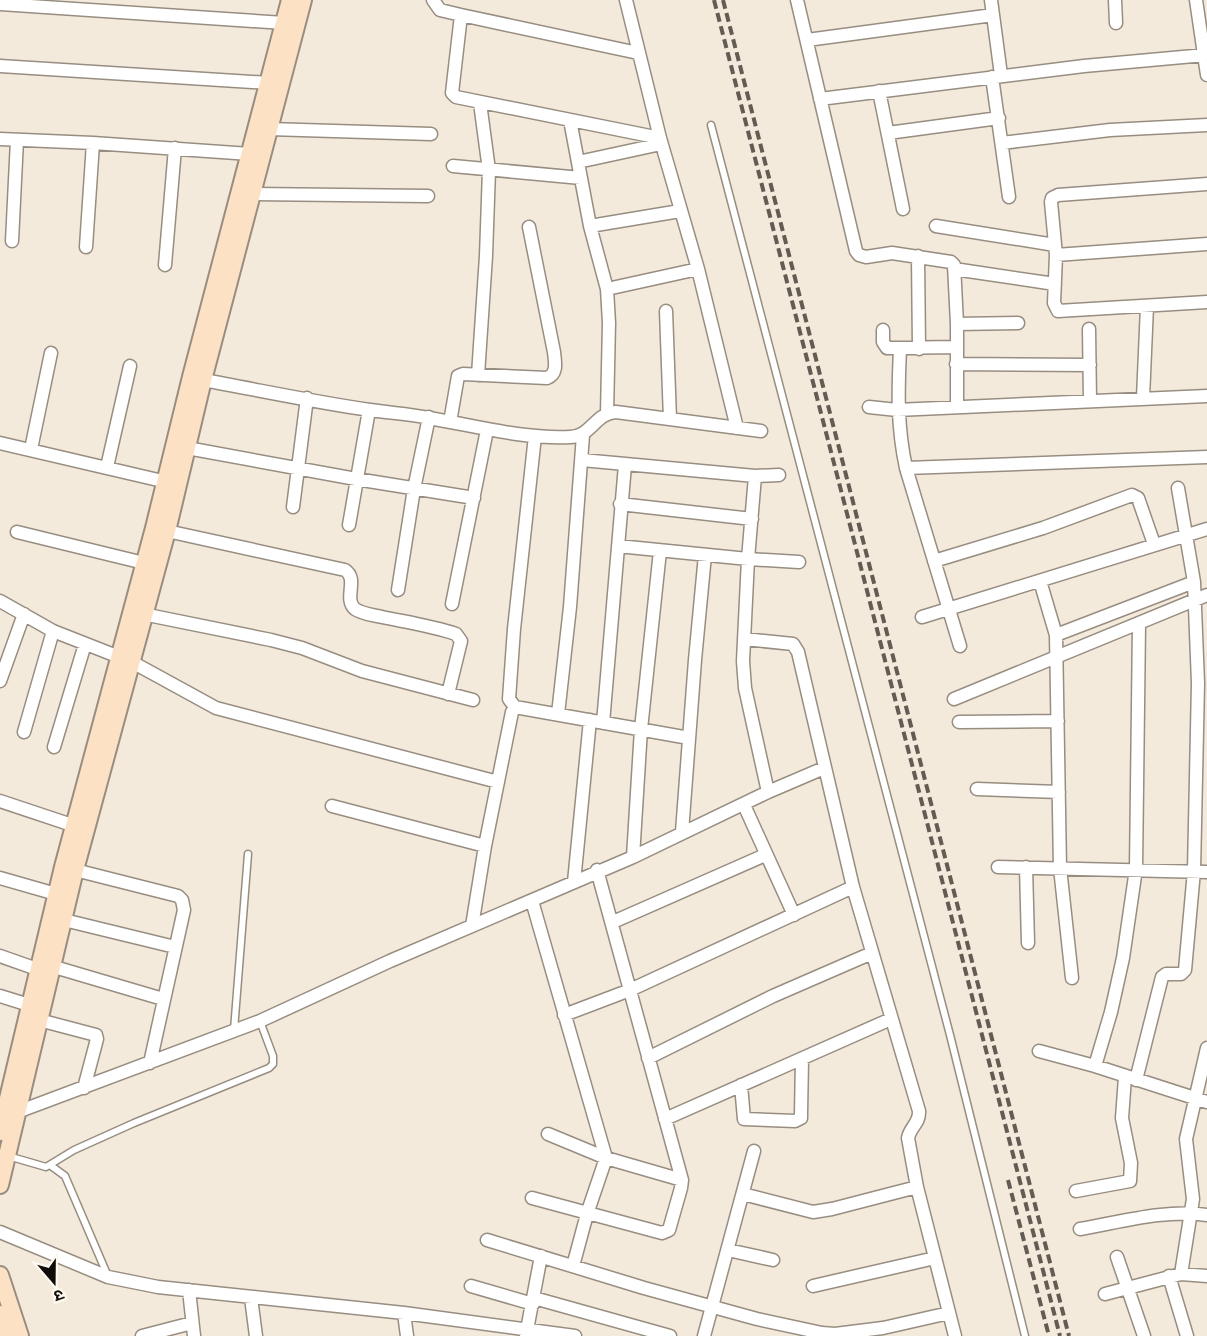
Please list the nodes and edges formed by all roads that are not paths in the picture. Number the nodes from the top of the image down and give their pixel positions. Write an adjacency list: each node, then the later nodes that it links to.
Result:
1 (290, 0): 13 (main road)
2 (303, 0): 28 (main road)
3 (432, 0): 10 (street)
4 (626, 0): 15 (street)
5 (797, 0): 14 (street)
6 (991, 0): 11 (street)
7 (1115, 0): 12 (street)
8 (0, 4): 13 (street)
9 (1200, 4): 16 (street)
10 (461, 15): 15 (street); 23 (street)
11 (993, 15): 14 (street); 19 (street)
12 (1116, 22)
13 (284, 23): 20 (main road)
14 (807, 40): 22 (street)
15 (638, 53): 33 (street)
16 (1204, 55): 18 (street); 19 (street)
17 (0, 66): 20 (street)
18 (1207, 75)
19 (997, 76): 21 (street); 24 (street)
20 (269, 83): 37 (main road)
21 (879, 91): 22 (street); 29 (street)
22 (820, 99): 55 (street)
23 (480, 103): 25 (street); 40 (street)
24 (999, 118): 29 (street); 35 (street)
25 (570, 120): 33 (street); 38 (street)
26 (711, 125): 266 (lane)
27 (1207, 125): 35 (street)
28 (269, 129): 30 (street); 43 (main road)
29 (888, 133): 46 (street)
30 (431, 134)
31 (0, 139): 32 (street)
32 (17, 140): 34 (street); 51 (street)
33 (660, 141): 38 (street); 47 (street)
34 (93, 143): 36 (street); 53 (street)
35 (1002, 143): 45 (street)
36 (176, 148): 37 (street); 56 (street)
37 (250, 154): 106 (main road)
38 (578, 162): 41 (street)
39 (453, 166): 40 (street)
40 (489, 170): 41 (street); 75 (street)
41 (581, 178): 48 (street)
42 (1207, 184): 54 (street)
43 (252, 194): 44 (street); 76 (main road)
44 (428, 196)
45 (1009, 197)
46 (903, 209)
47 (680, 211): 48 (street); 57 (street)
48 (590, 226): 60 (street)
49 (936, 226): 54 (street)
50 (528, 227): 75 (street)
51 (12, 241)
52 (1207, 244): 54 (street)
53 (86, 247)
54 (1055, 250): 59 (street)
55 (918, 256): 58 (street); 70 (street)
56 (165, 265)
57 (698, 269): 60 (street); 89 (street)
58 (954, 269): 59 (street); 65 (street)
59 (1055, 284): 62 (street)
60 (607, 289): 85 (street)
61 (1207, 302): 62 (street)
62 (1147, 306): 79 (street)
63 (666, 311): 87 (street)
64 (1018, 323): 65 (street)
65 (957, 324): 68 (street)
66 (1089, 329): 73 (street)
67 (883, 330): 69 (street)
68 (956, 348): 70 (street); 72 (street)
69 (900, 349): 70 (street); 84 (street)
70 (919, 349)
71 (51, 353): 96 (street)
72 (956, 363): 73 (street); 82 (street)
73 (1090, 365): 80 (street)
74 (130, 366): 100 (street)
75 (478, 375): 88 (street)
76 (203, 380): 78 (street); 95 (main road)
77 (1207, 396): 79 (street)
78 (307, 398): 83 (street); 101 (street)
79 (1143, 398): 80 (street)
80 (1090, 401): 82 (street)
81 (869, 407): 84 (street)
82 (957, 407): 84 (street)
83 (369, 410): 86 (street); 105 (street)
84 (897, 410): 102 (street)
85 (607, 413): 87 (street); 92 (street)
86 (429, 417): 88 (street); 108 (street)
87 (670, 419): 89 (street)
88 (450, 422): 90 (street)
89 (736, 428): 91 (street)
90 (487, 430): 93 (street); 109 (street)
91 (761, 431)
92 (583, 435): 93 (street); 98 (street)
93 (534, 436): 148 (street)
94 (0, 443): 96 (street)
95 (187, 448): 101 (street); 106 (main road)
96 (31, 449): 100 (street)
97 (1207, 457): 102 (street)
98 (582, 460): 99 (street); 149 (street)
99 (625, 465): 103 (street); 110 (street)
100 (106, 467): 106 (street)
101 (298, 467): 105 (street); 111 (street)
102 (906, 468): 123 (street)
103 (755, 476): 104 (street); 112 (street)
104 (779, 476)
105 (356, 479): 108 (street); 113 (street)
106 (172, 483): 115 (main road); 125 (main road)
107 (1178, 488): 117 (street)
108 (414, 489): 109 (street); 128 (street)
109 (474, 498): 131 (street)
110 (620, 504): 112 (street); 119 (street)
111 (293, 507)
112 (752, 519): 122 (street)
113 (349, 525)
114 (1207, 529): 117 (street)
115 (167, 531): 134 (main road); 145 (street)
116 (17, 532): 125 (street)
117 (1185, 535): 118 (street); 127 (street)
118 (1154, 544): 123 (street); 126 (street)
119 (618, 546): 120 (street); 153 (street)
120 (660, 552): 121 (street); 154 (street)
121 (705, 555): 122 (street); 156 (street)
122 (748, 559): 124 (street); 139 (street)
123 (934, 561): 132 (street)
124 (800, 562)
125 (144, 563): 143 (main road)
126 (1040, 580): 132 (street); 138 (street)
127 (1194, 582): 129 (street); 138 (street)
128 (398, 590)
129 (1201, 598): 136 (street); 178 (street)
130 (0, 601): 133 (street)
131 (452, 604)
132 (948, 610): 135 (street); 141 (street)
133 (24, 614): 137 (street); 144 (street)
134 (143, 614): 143 (main road); 145 (street)
135 (922, 617)
136 (1139, 624): 142 (street); 175 (street)
137 (53, 631): 140 (street); 155 (street)
138 (1056, 635): 142 (street)
139 (744, 639): 158 (street); 161 (street)
140 (85, 644): 143 (street); 157 (street)
141 (960, 646)
142 (1057, 658): 146 (street); 151 (street)
143 (125, 660): 159 (street); 166 (main road); 176 (main road)
144 (0, 681)
145 (448, 694): 147 (street)
146 (954, 699)
147 (473, 700)
148 (515, 707): 149 (street); 159 (street)
149 (558, 714): 150 (street)
150 (590, 720): 153 (street); 181 (street)
151 (1058, 721): 152 (street); 162 (street)
152 (959, 722)
153 (603, 723): 154 (street)
154 (641, 729): 156 (street); 171 (street)
155 (24, 732)
156 (689, 738): 167 (street)
157 (54, 747)
158 (824, 768): 161 (street); 182 (street)
159 (498, 782): 168 (street)
160 (977, 789): 162 (street)
161 (768, 792): 164 (street)
162 (1059, 792): 174 (street)
163 (0, 801): 166 (street)
164 (744, 805): 167 (street); 170 (street)
165 (332, 806): 168 (street)
166 (75, 826): 183 (main road)
167 (682, 832): 171 (street)
168 (485, 846): 188 (street)
169 (248, 854): 203 (lane)
170 (765, 855): 185 (street); 187 (street)
171 (633, 857): 177 (street)
172 (998, 867): 173 (street)
173 (1026, 867): 174 (street); 189 (street)
174 (1060, 868): 175 (street); 194 (street)
175 (1136, 869): 178 (street); 209 (street)
176 (75, 870): 186 (main road); 190 (street)
177 (597, 870): 181 (street); 187 (street)
178 (1194, 871): 179 (street); 210 (street)
179 (1207, 872)
180 (0, 878): 183 (street)
181 (574, 882): 184 (street)
182 (853, 887): 185 (street); 191 (street)
183 (56, 894): 193 (main road)
184 (532, 900): 188 (street); 199 (street)
185 (794, 915): 195 (street)
186 (64, 920): 190 (street); 193 (main road)
187 (613, 922): 195 (street)
188 (472, 926): 202 (street)
189 (1028, 943)
190 (176, 947): 197 (street)
191 (872, 953): 200 (street); 206 (street)
192 (0, 957): 193 (street)
193 (44, 968): 197 (street); 198 (main road); 201 (main road)
194 (1072, 978)
195 (630, 990): 199 (street); 206 (street)
196 (0, 996): 198 (street)
197 (163, 999): 208 (street)
198 (29, 1005): 214 (main road)
199 (564, 1015): 220 (street)
200 (891, 1019): 207 (street); 224 (street)
201 (39, 1020): 212 (street); 214 (main road)
202 (260, 1021): 203 (street); 221 (lane)
203 (234, 1031): 208 (street)
204 (1207, 1048): 213 (street)
205 (1039, 1051): 209 (street)
206 (648, 1058): 215 (street)
207 (802, 1059): 211 (street); 211 (street)
208 (150, 1063): 212 (street)
209 (1095, 1066): 210 (street)
210 (1130, 1078): 213 (street); 225 (street)
211 (741, 1085): 215 (street)
212 (84, 1088): 214 (street)
213 (1201, 1100): 228 (street)
214 (11, 1114): 216 (main road); 219 (main road)
215 (664, 1119): 222 (street)
216 (0, 1132)
217 (548, 1134): 220 (street)
218 (754, 1150): 226 (street)
219 (8, 1155): 221 (lane); 223 (main road)
220 (606, 1158): 222 (street); 229 (street)
221 (51, 1165): 243 (lane)
222 (682, 1180): 229 (street)
223 (0, 1185)
224 (916, 1187): 226 (street); 237 (street)
225 (1076, 1191)
226 (743, 1194): 234 (street)
227 (532, 1198): 229 (street)
228 (1192, 1213): 230 (street); 231 (street); 241 (street)
229 (587, 1214): 239 (street)
230 (1207, 1215)
231 (1080, 1229)
232 (0, 1232): 243 (street)
233 (487, 1240): 235 (street)
234 (728, 1250): 238 (street); 251 (street)
235 (541, 1256): 239 (street); 250 (street)
236 (1117, 1257): 246 (street)
237 (935, 1258): 245 (street); 253 (street)
238 (773, 1260)
239 (573, 1266): 251 (street)
240 (0, 1275): 258 (main road)
241 (1175, 1275): 242 (street); 246 (street); 268 (street)
242 (1207, 1276)
243 (108, 1277): 247 (street)
244 (471, 1286): 250 (street)
245 (813, 1286)
246 (1128, 1288): 248 (street); 267 (street)
247 (189, 1290): 249 (street); 255 (street)
248 (1105, 1294)
249 (251, 1298): 252 (street); 260 (street)
250 (534, 1301): 256 (street); 263 (street)
251 (714, 1306): 253 (street); 264 (street)
252 (404, 1313): 256 (street); 261 (street)
253 (949, 1313): 265 (street)
254 (0, 1314): 257 (main road)
255 (193, 1330): 259 (street)
256 (527, 1332): 262 (street)
257 (7, 1336)
258 (20, 1336)
259 (142, 1336)
260 (256, 1336)
261 (406, 1336)
262 (575, 1336)
263 (670, 1336)
264 (704, 1336)
265 (955, 1336)
266 (1024, 1336)
267 (1144, 1336)
268 (1187, 1336)

